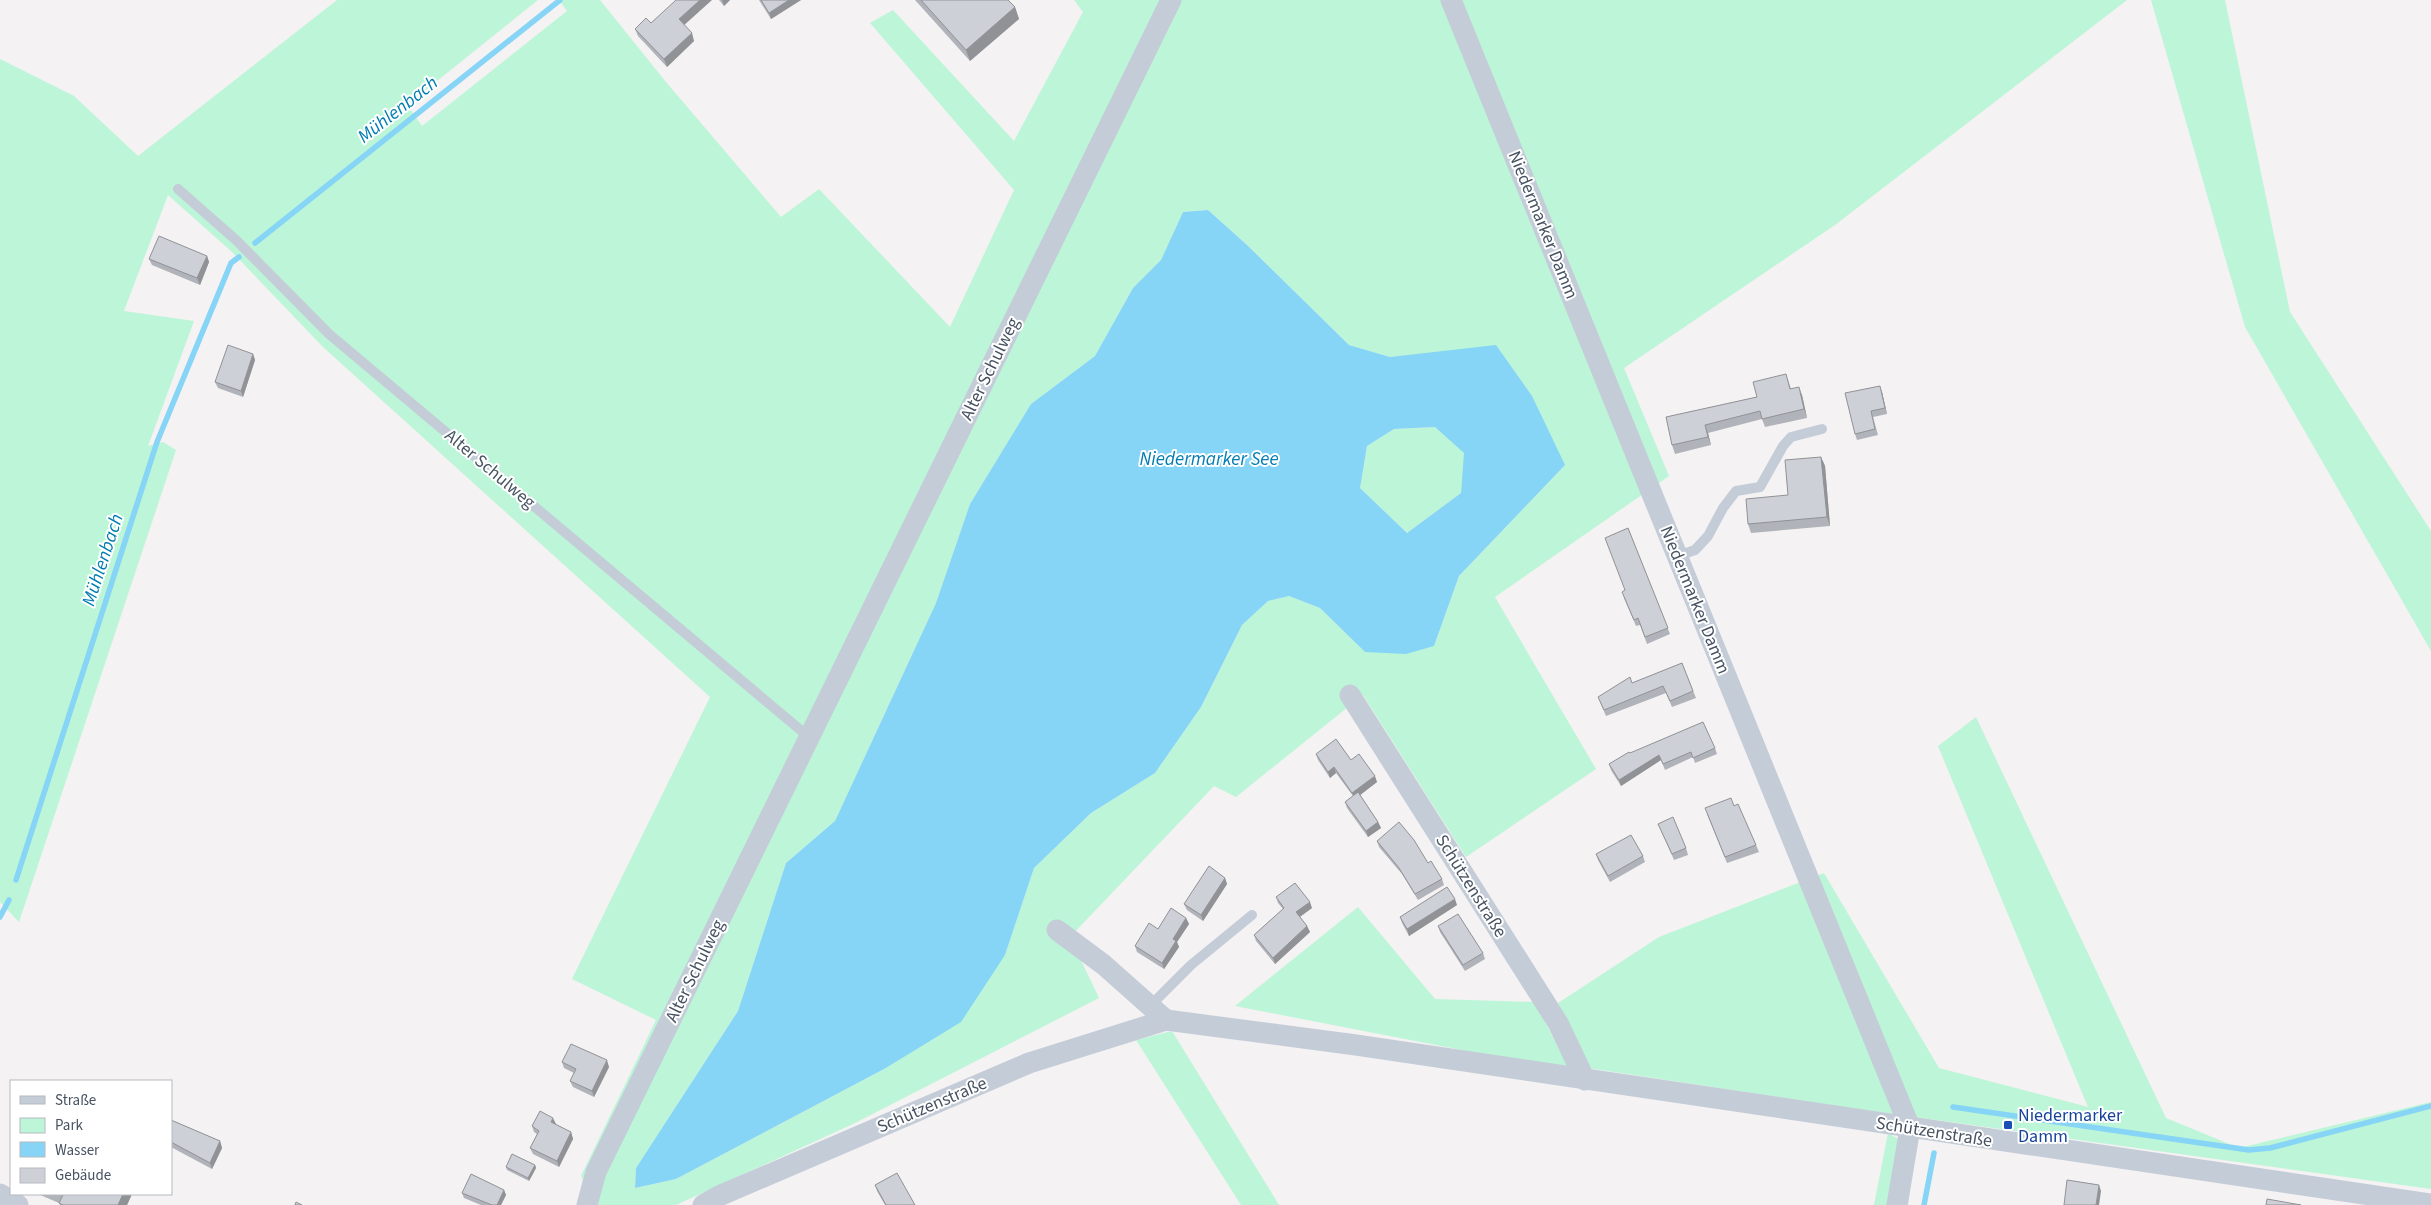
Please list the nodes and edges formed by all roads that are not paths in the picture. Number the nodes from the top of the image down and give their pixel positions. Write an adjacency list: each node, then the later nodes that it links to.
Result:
1 (1170, 0): 7 (street, Alter Schulweg)
2 (1451, 0): 5 (street, Niedermarker Damm)
3 (178, 189): 7 (lane, Alter Schulweg)
4 (1822, 429): 5 (lane)
5 (1678, 556): 13 (street, Niedermarker Damm)
6 (1350, 695): 12 (street, Schützenstraße)
7 (810, 738): 17 (street, Alter Schulweg)
8 (1252, 915): 10 (lane)
9 (1057, 930): 10 (street)
10 (1150, 1006): 11 (street)
11 (1166, 1020): 12 (street, Schützenstraße); 18 (street, Schützenstraße)
12 (1585, 1080): 13 (street, Schützenstraße)
13 (1910, 1128): 15 (street, Schützenstraße); 19 (street)
14 (0, 1194): 16 (street)
15 (2429, 1204)
16 (18, 1205)
17 (587, 1205)
18 (703, 1205)
19 (1897, 1205)

